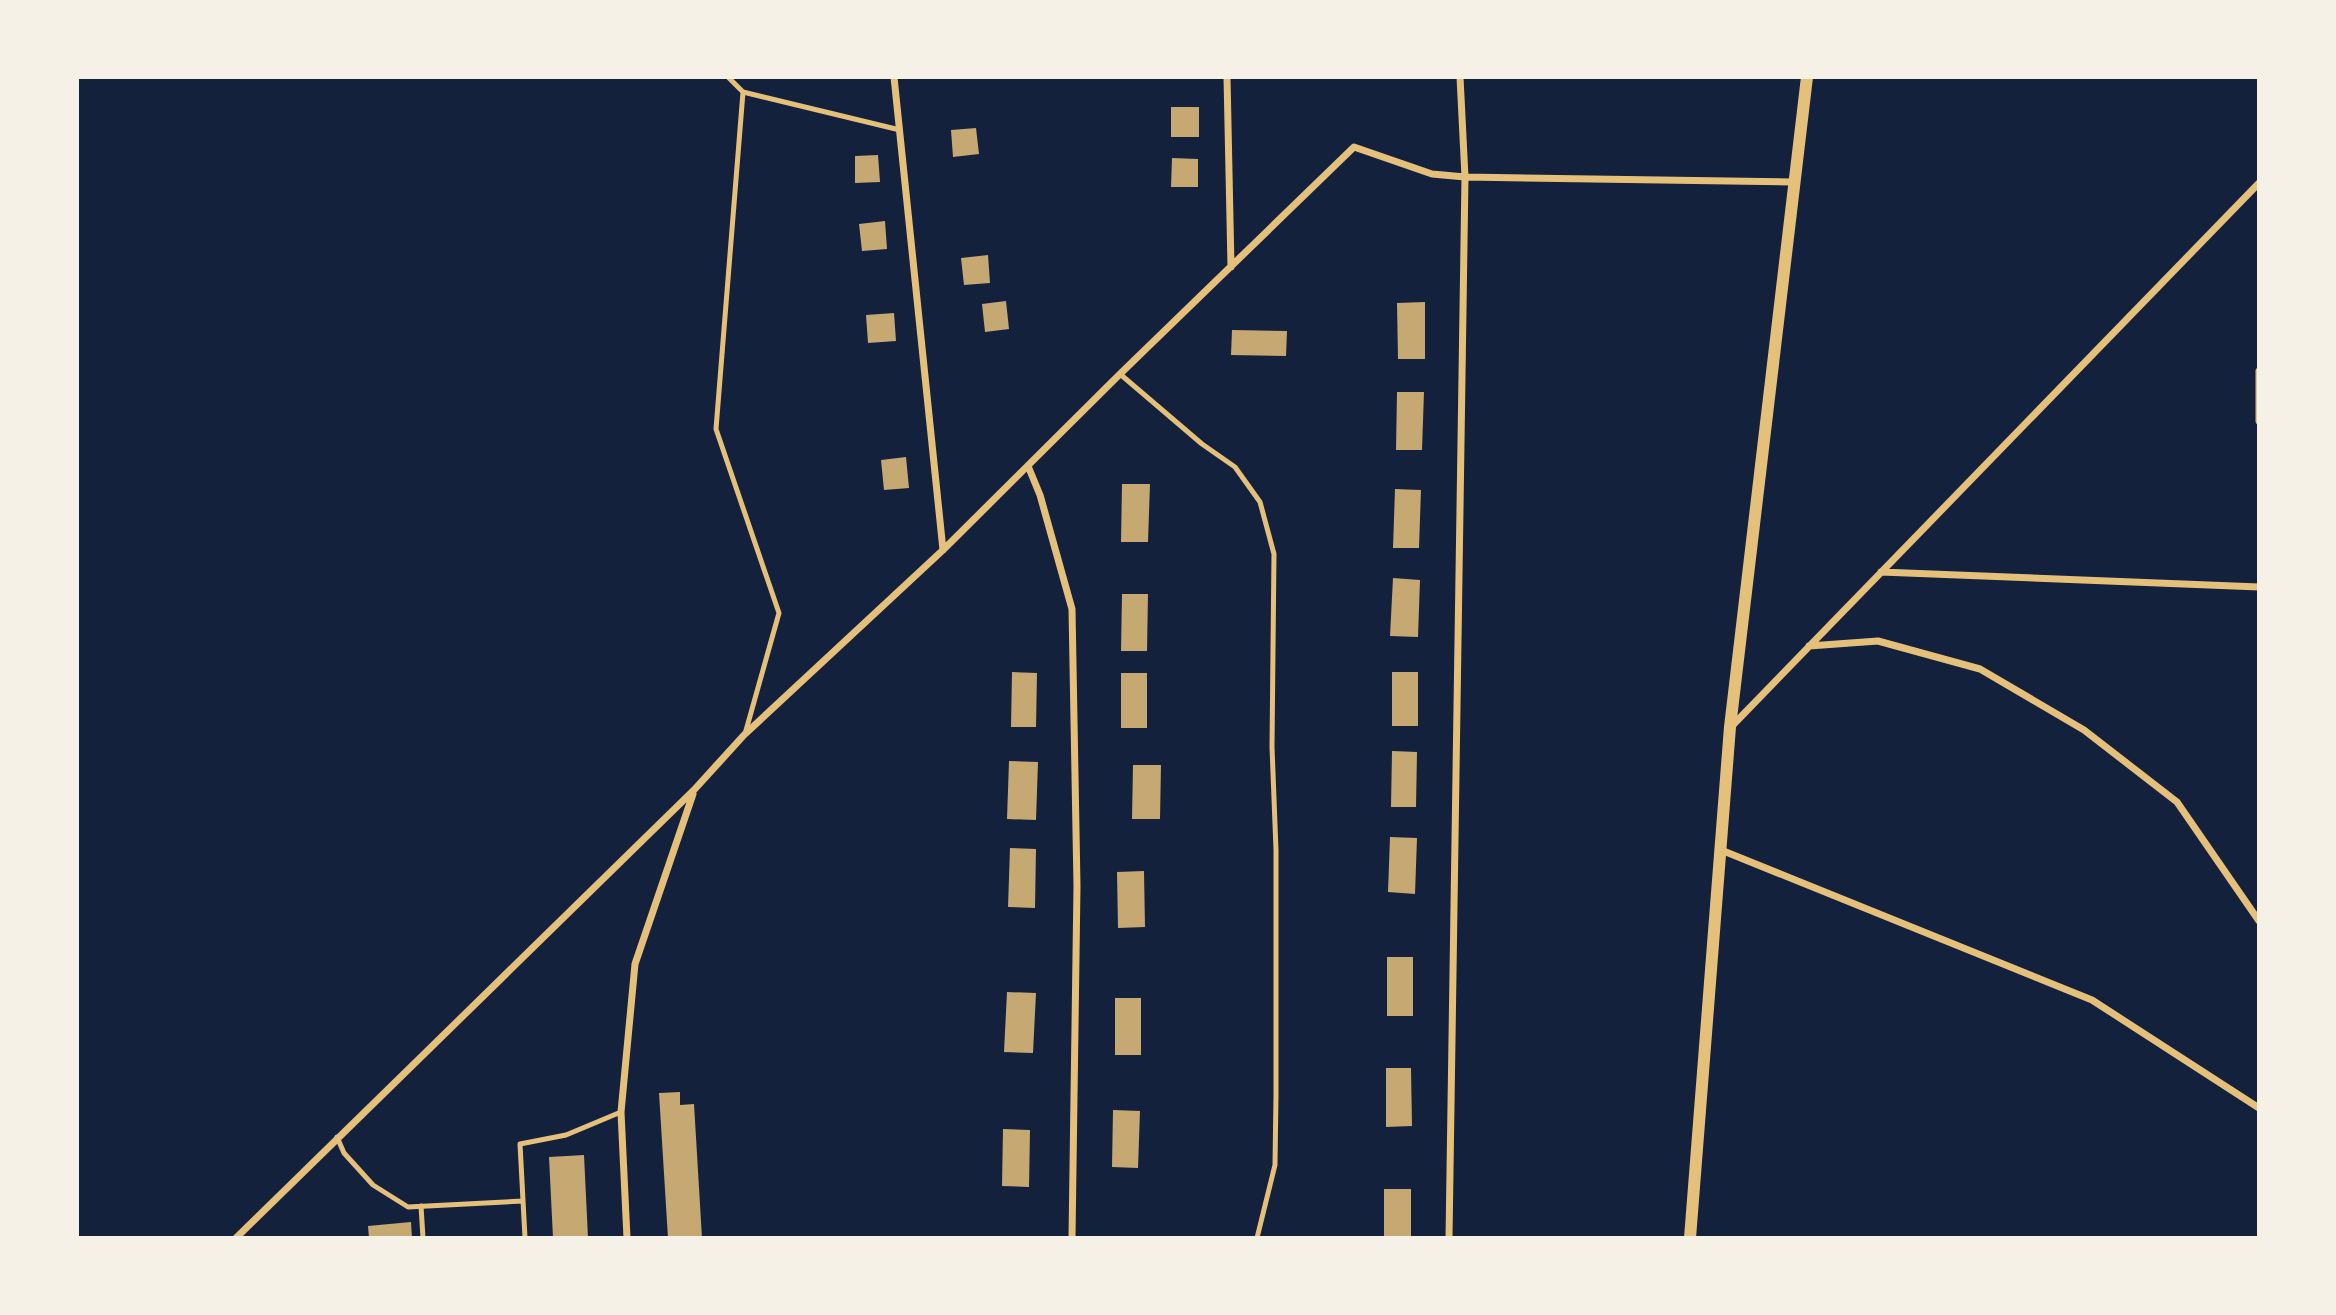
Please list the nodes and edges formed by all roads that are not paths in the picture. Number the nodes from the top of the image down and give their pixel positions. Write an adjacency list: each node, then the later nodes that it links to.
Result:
1 (728, 77): 6 (lane)
2 (894, 77): 7 (street)
3 (1227, 77): 11 (street)
4 (1460, 77): 8 (street)
5 (1807, 77): 9 (street)
6 (743, 92): 7 (lane); 21 (lane)
7 (900, 130): 16 (street)
8 (1465, 177): 9 (street); 11 (street); 36 (street)
9 (1793, 182): 20 (street)
10 (2259, 183): 17 (street)
11 (1231, 267): 13 (street)
12 (2259, 371): 14 (street)
13 (1120, 374): 15 (street); 35 (lane)
14 (2259, 421)
15 (1028, 466): 16 (street); 34 (street)
16 (943, 550): 21 (street)
17 (1881, 572): 18 (street); 19 (street)
18 (2259, 587)
19 (1809, 646): 20 (street); 24 (street)
20 (1730, 727): 23 (street)
21 (744, 735): 22 (street)
22 (694, 790): 26 (street); 27 (street)
23 (1721, 850): 25 (street); 37 (street)
24 (2259, 921)
25 (2259, 1108)
26 (621, 1112): 28 (lane); 33 (street)
27 (337, 1137): 29 (lane); 30 (street)
28 (523, 1201): 29 (lane); 32 (lane)
29 (421, 1206): 31 (lane)
30 (236, 1238)
31 (424, 1238)
32 (525, 1238)
33 (627, 1238)
34 (1072, 1238)
35 (1257, 1238)
36 (1449, 1238)
37 (1690, 1238)

